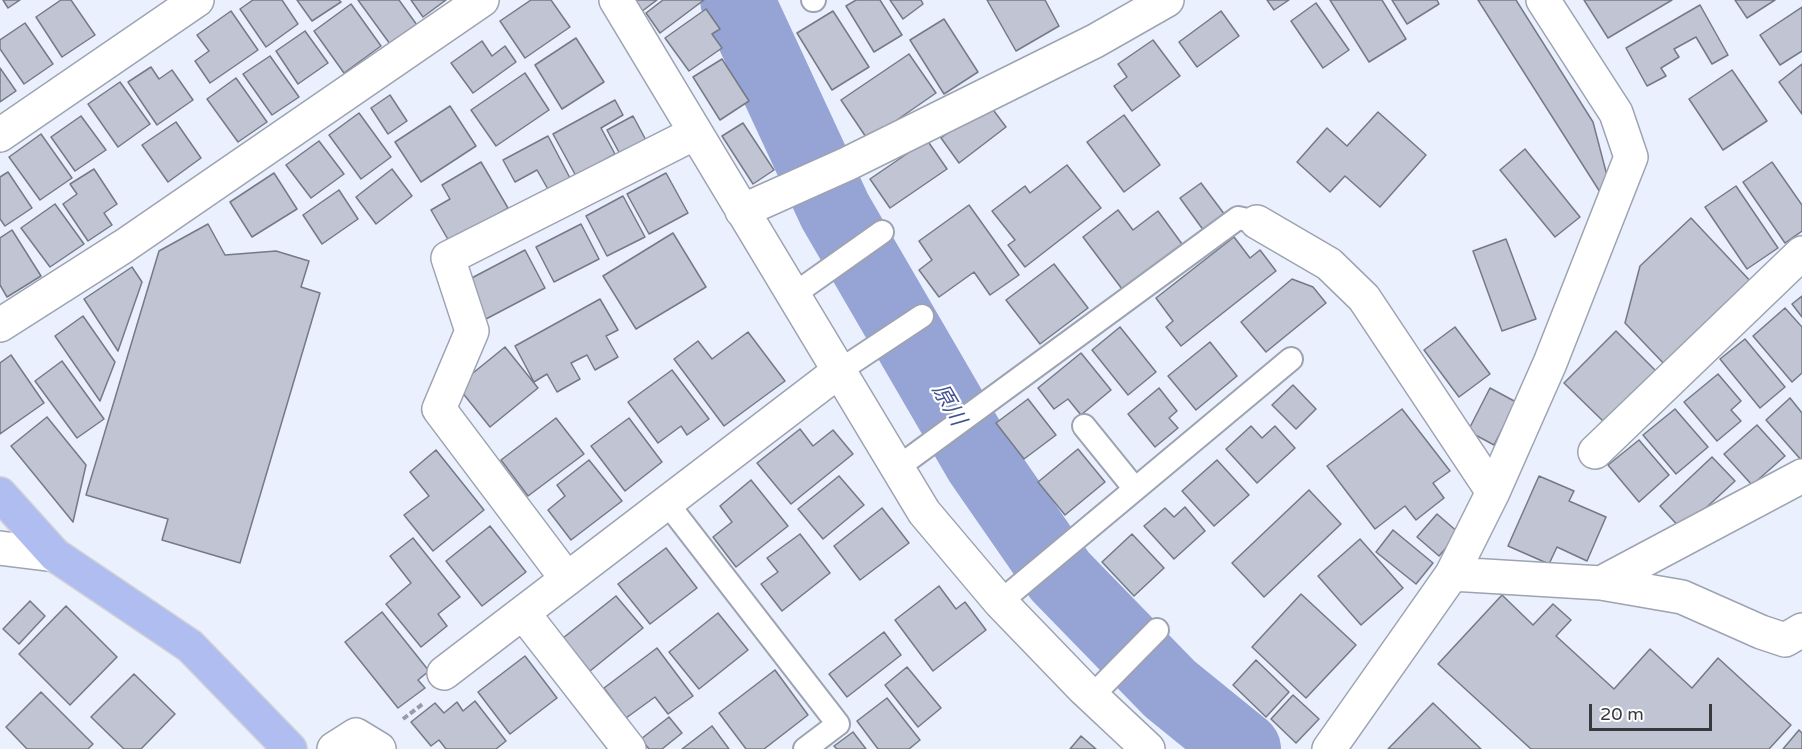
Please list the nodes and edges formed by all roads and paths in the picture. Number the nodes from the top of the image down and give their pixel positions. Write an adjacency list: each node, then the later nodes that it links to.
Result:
1 (198, 0): 7 (street)
2 (482, 0): 14 (street)
3 (616, 0): 6 (street)
4 (1167, 0): 8 (street)
5 (1543, 0): 22 (street)
6 (695, 133): 8 (street); 28 (street)
7 (0, 135)
8 (742, 211): 12 (street)
9 (1257, 222): 19 (lane); 22 (street)
10 (882, 232): 12 (lane)
11 (1802, 253): 18 (street)
12 (801, 290): 16 (street)
13 (922, 316): 16 (lane)
14 (0, 325)
15 (1291, 359): 21 (lane)
16 (847, 366): 19 (street); 24 (street)
17 (1084, 426): 21 (lane)
18 (1595, 452)
19 (897, 468): 30 (street)
20 (1802, 476): 29 (street)
21 (1135, 489): 30 (lane)
22 (1493, 492): 27 (street)
23 (0, 494): 26 (main road)
24 (667, 502): 28 (street); 40 (lane)
25 (0, 548): 26 (street)
26 (55, 555): 37 (main road)
27 (1452, 574): 29 (street); 42 (street)
28 (567, 579): 31 (street)
29 (1601, 583): 33 (street)
30 (1011, 594): 35 (street)
31 (523, 613): 34 (street); 39 (street)
32 (1157, 630): 35 (lane)
33 (1802, 630)
34 (444, 673): 36 (path)
35 (1098, 690): 41 (street)
36 (375, 746): 38 (street)
37 (290, 749)
38 (333, 749)
39 (629, 749)
40 (805, 749)
41 (1148, 749)
42 (1329, 749)

